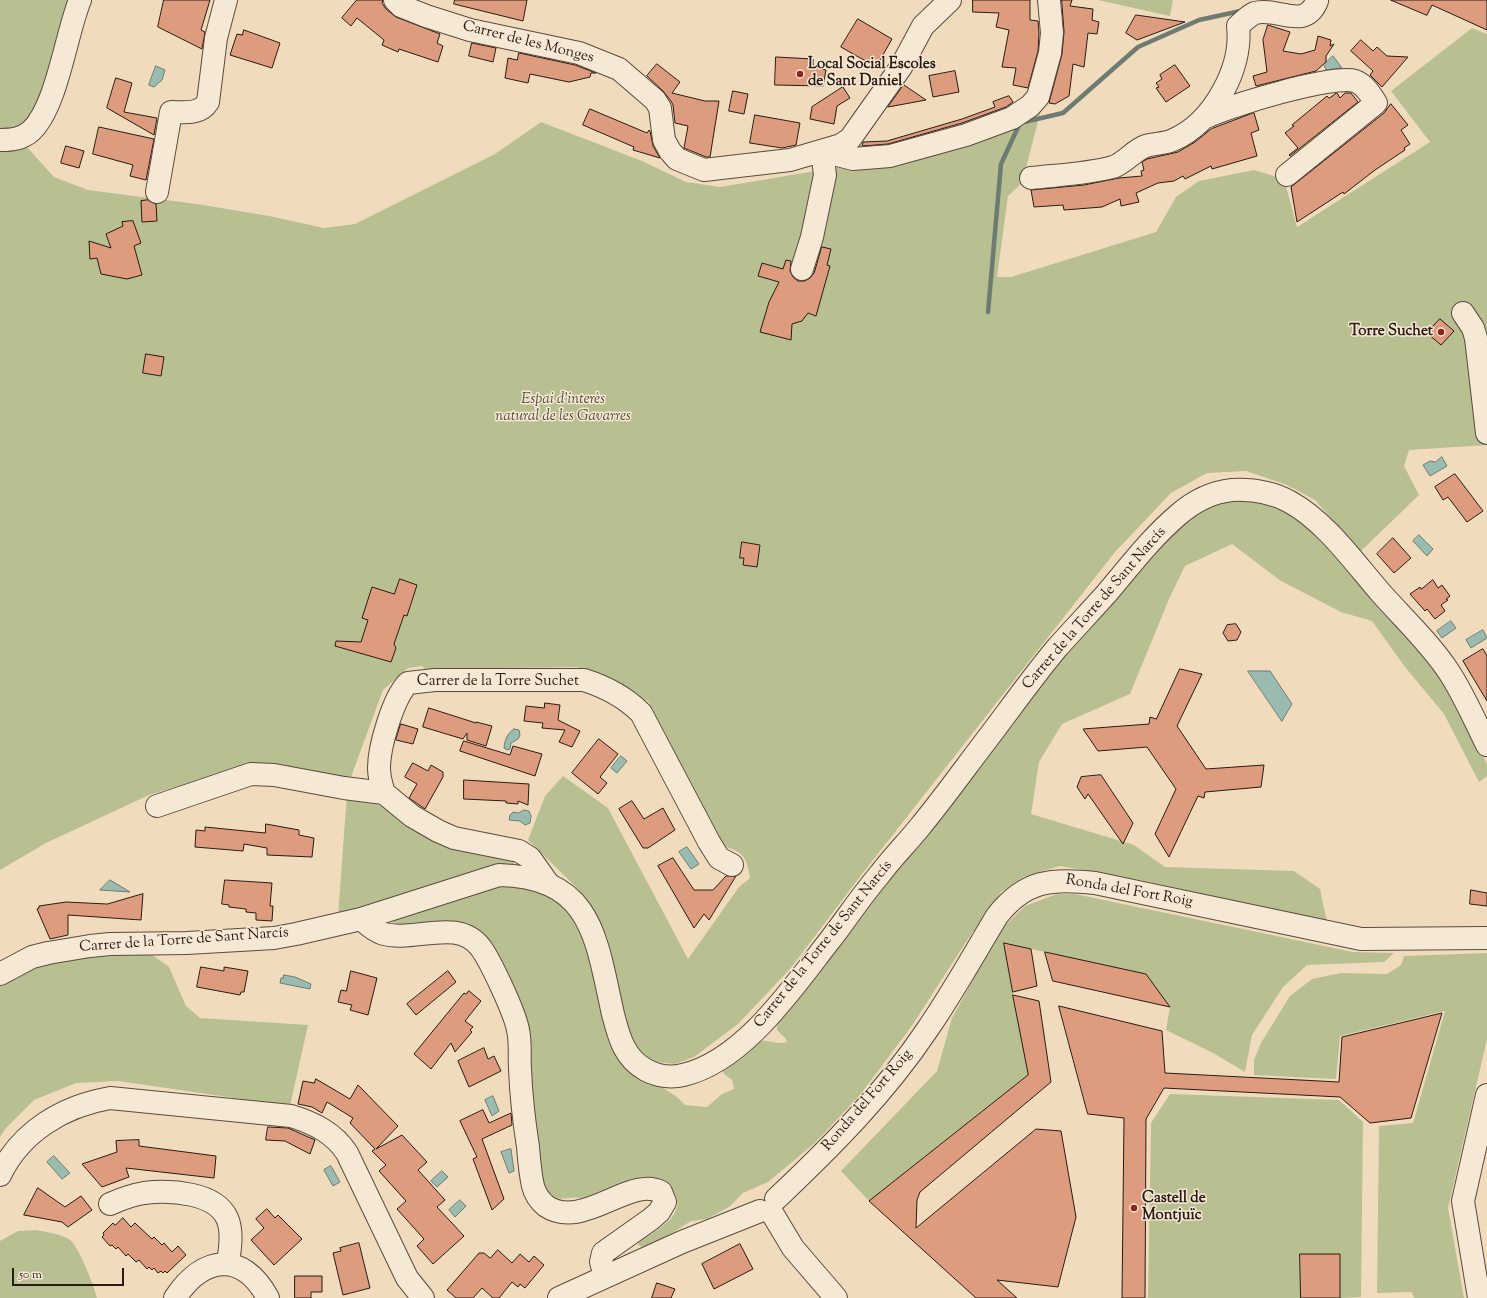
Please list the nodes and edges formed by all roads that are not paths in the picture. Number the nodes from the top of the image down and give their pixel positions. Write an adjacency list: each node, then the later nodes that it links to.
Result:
1 (80, 0): 8 (street)
2 (90, 0): 8 (street)
3 (226, 0): 14 (street)
4 (395, 0): 11 (street, Carrer de les Monges)
5 (950, 0): 11 (street, Carrer de les Monges)
6 (1049, 0): 11 (street)
7 (1316, 0): 9 (street)
8 (68, 37): 10 (street)
9 (1206, 117): 12 (street); 13 (street)
10 (0, 140)
11 (822, 152): 15 (street)
12 (1287, 175)
13 (1031, 178)
14 (157, 192)
15 (802, 269)
16 (1463, 313): 17 (street)
17 (1487, 433)
18 (1487, 745): 22 (street, Carrer de la Torre de Sant Narcís)
19 (384, 793): 20 (street); 21 (street, Carrer de la Torre Suchet); 22 (street)
20 (157, 806)
21 (732, 865)
22 (547, 882): 23 (street, Carrer de la Torre de Sant Narcís)
23 (362, 919): 25 (street, Carrer de la Torre de Sant Narcís); 31 (street)
24 (1487, 938): 29 (street, Ronda del Fort Roig)
25 (0, 974)
26 (1487, 1097): 37 (street)
27 (0, 1175): 34 (street)
28 (110, 1204): 30 (street)
29 (769, 1208): 31 (street); 36 (street)
30 (228, 1263): 32 (street); 33 (street)
31 (605, 1276): 35 (street)
32 (175, 1298)
33 (268, 1298)
34 (423, 1298)
35 (559, 1298)
36 (836, 1298)
37 (1479, 1298)

